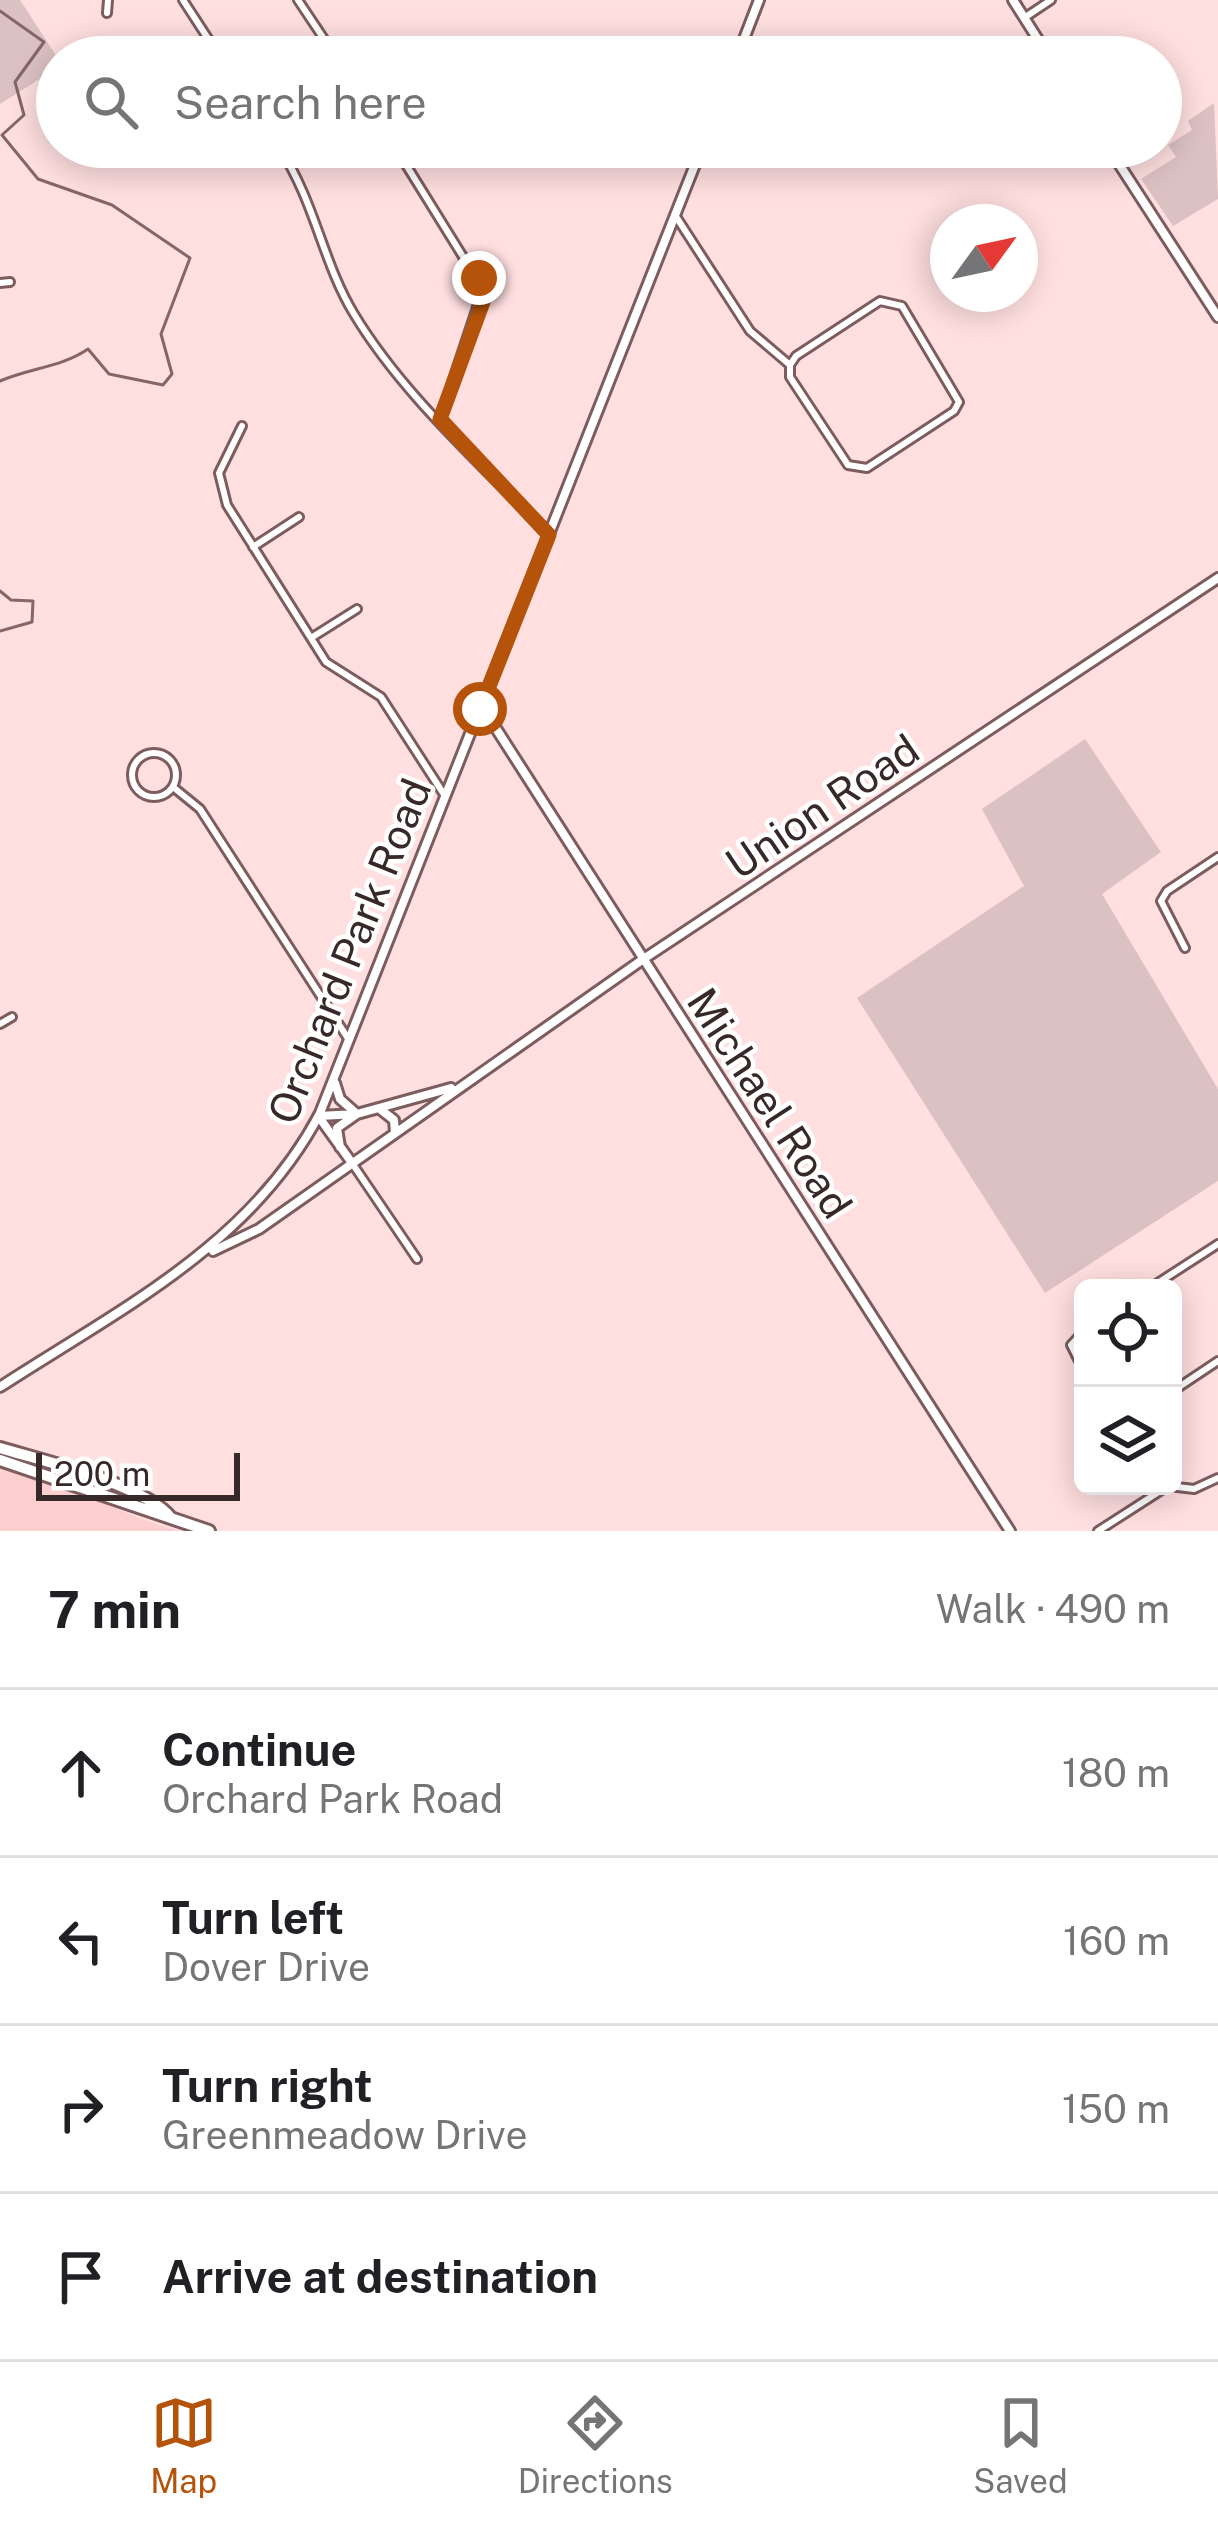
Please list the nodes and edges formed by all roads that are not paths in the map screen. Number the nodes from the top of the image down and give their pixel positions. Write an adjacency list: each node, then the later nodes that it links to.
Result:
1 (108, 0): 7 (street)
2 (183, 0): 9 (street)
3 (298, 0): 10 (street)
4 (759, 0): 11 (main road)
5 (1012, 0): 8 (main road)
6 (1051, 0): 8 (street)
7 (107, 13)
8 (1024, 18): 12 (main road)
9 (206, 36)
10 (322, 36)
11 (744, 36)
12 (1036, 36)
13 (293, 168): 22 (street)
14 (407, 168): 22 (street)
15 (694, 168): 17 (main road, Orchard Park Road)
16 (1122, 168): 20 (main road)
17 (675, 215): 21 (street); 25 (main road, Orchard Park Road)
18 (10, 282): 19 (street)
19 (0, 283)
20 (1218, 317)
21 (790, 365): 21 (street)
22 (440, 419): 25 (street)
23 (242, 426): 26 (street)
24 (299, 517): 26 (street)
25 (549, 535): 30 (main road, Orchard Park Road)
26 (254, 547): 29 (street)
27 (1218, 578): 35 (main road, Union Road)
28 (357, 609): 29 (street)
29 (310, 638): 32 (street)
30 (482, 705): 32 (main road, Orchard Park Road); 35 (main road, Michael Road)
31 (173, 787): 31 (street); 38 (street)
32 (445, 796): 38 (main road, Orchard Park Road)
33 (1218, 857): 34 (street)
34 (1185, 948)
35 (642, 960): 40 (main road, Union Road); 59 (main road, Michael Road)
36 (12, 1017): 37 (street)
37 (0, 1024)
38 (349, 1040): 39 (main road, Orchard Park Road)
39 (335, 1075): 42 (main road); 43 (main road, Orchard Park Road)
40 (460, 1085): 41 (main road, Union Road); 44 (main road, Union Road)
41 (380, 1109): 42 (main road, Union Road); 44 (main road)
42 (356, 1114): 43 (main road, Union Road); 45 (main road)
43 (319, 1115): 45 (main road); 48 (main road, Orchard Park Road)
44 (394, 1135): 46 (main road, Union Road)
45 (340, 1147): 46 (main road)
46 (352, 1163): 48 (main road, Union Road); 49 (street)
47 (1218, 1244): 50 (street)
48 (206, 1254): 53 (main road, Orchard Park Road)
49 (417, 1259)
50 (1164, 1279)
51 (1218, 1361): 52 (street)
52 (1179, 1387)
53 (0, 1388)
54 (1, 1451): 58 (highway)
55 (1218, 1478): 56 (street)
56 (1182, 1488)
57 (1152, 1495): 60 (street)
58 (209, 1531)
59 (1010, 1531)
60 (1098, 1531)

